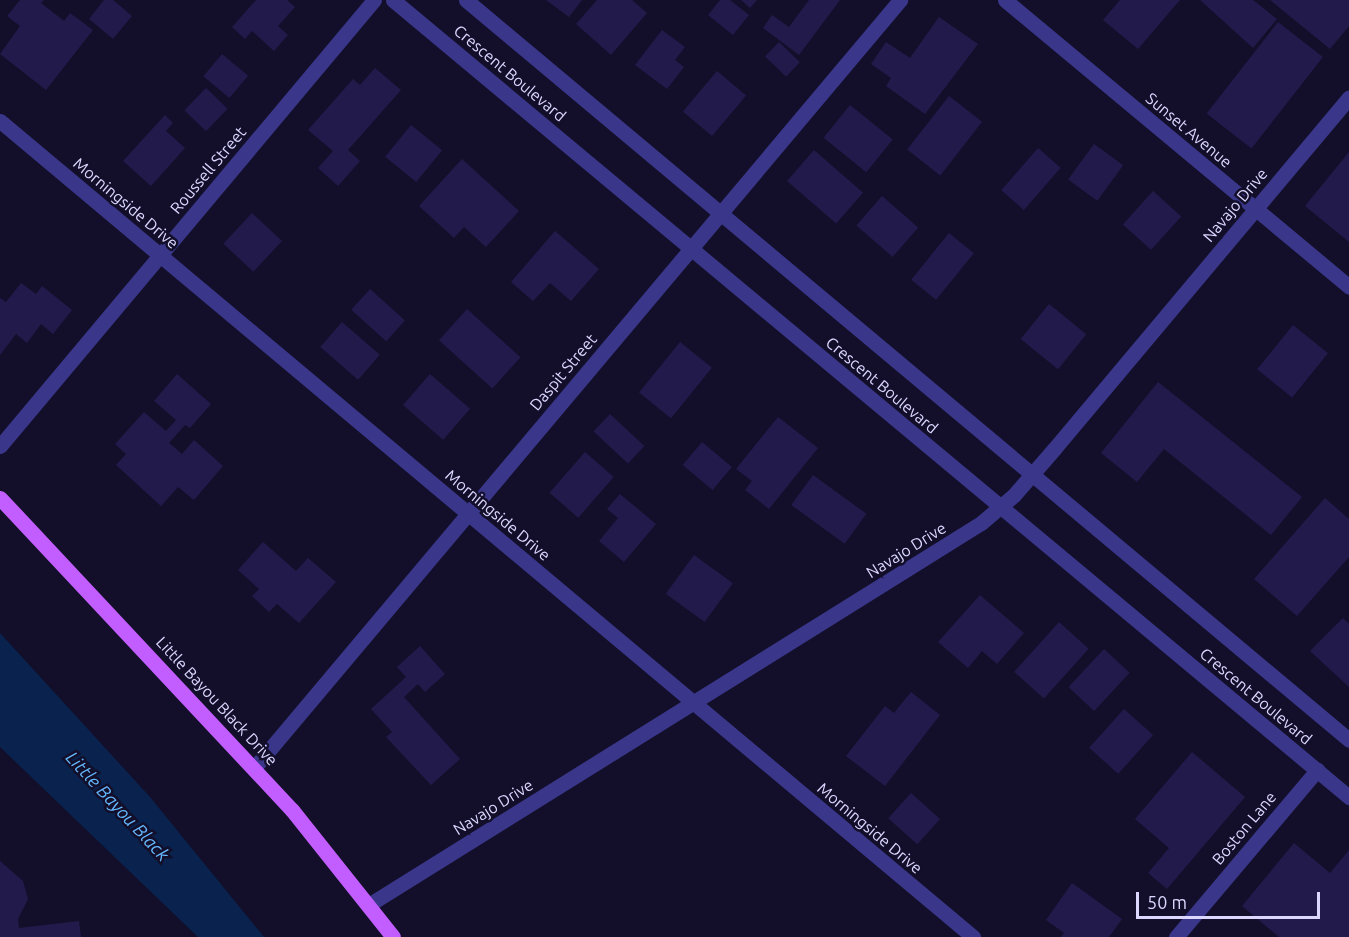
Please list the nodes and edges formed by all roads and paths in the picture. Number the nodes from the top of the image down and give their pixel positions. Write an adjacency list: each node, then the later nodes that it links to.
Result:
1 (374, 0): 11 (street, Roussell Street)
2 (393, 0): 10 (street, Crescent Boulevard)
3 (466, 0): 9 (street, Crescent Boulevard)
4 (900, 0): 9 (street, Daspit Street)
5 (1005, 0): 8 (street, Sunset Avenue)
6 (1349, 98): 8 (street, Navajo Drive)
7 (0, 121): 11 (street, Morningside Drive)
8 (1256, 209): 12 (street, Sunset Avenue); 14 (street, Navajo Drive)
9 (720, 213): 10 (street, Daspit Street); 14 (street, Crescent Boulevard)
10 (691, 248): 16 (street, Crescent Boulevard); 17 (street, Daspit Street)
11 (160, 255): 13 (street, Roussell Street); 17 (street, Morningside Drive)
12 (1349, 287)
13 (0, 446)
14 (1032, 474): 16 (street, Navajo Drive); 19 (street, Crescent Boulevard)
15 (1, 498): 20 (main road, Little Bayou Black Drive)
16 (1000, 507): 18 (street, Navajo Drive); 21 (street, Crescent Boulevard)
17 (468, 513): 18 (street, Morningside Drive); 20 (street, Daspit Street)
18 (694, 703): 23 (street, Navajo Drive); 25 (street, Morningside Drive)
19 (1349, 740)
20 (255, 768): 23 (main road, Little Bayou Black Drive)
21 (1317, 770): 22 (street, Crescent Boulevard); 26 (street, Boston Lane)
22 (1349, 796)
23 (370, 904): 24 (main road, Little Bayou Black Drive)
24 (393, 937)
25 (973, 937)
26 (1176, 937)

